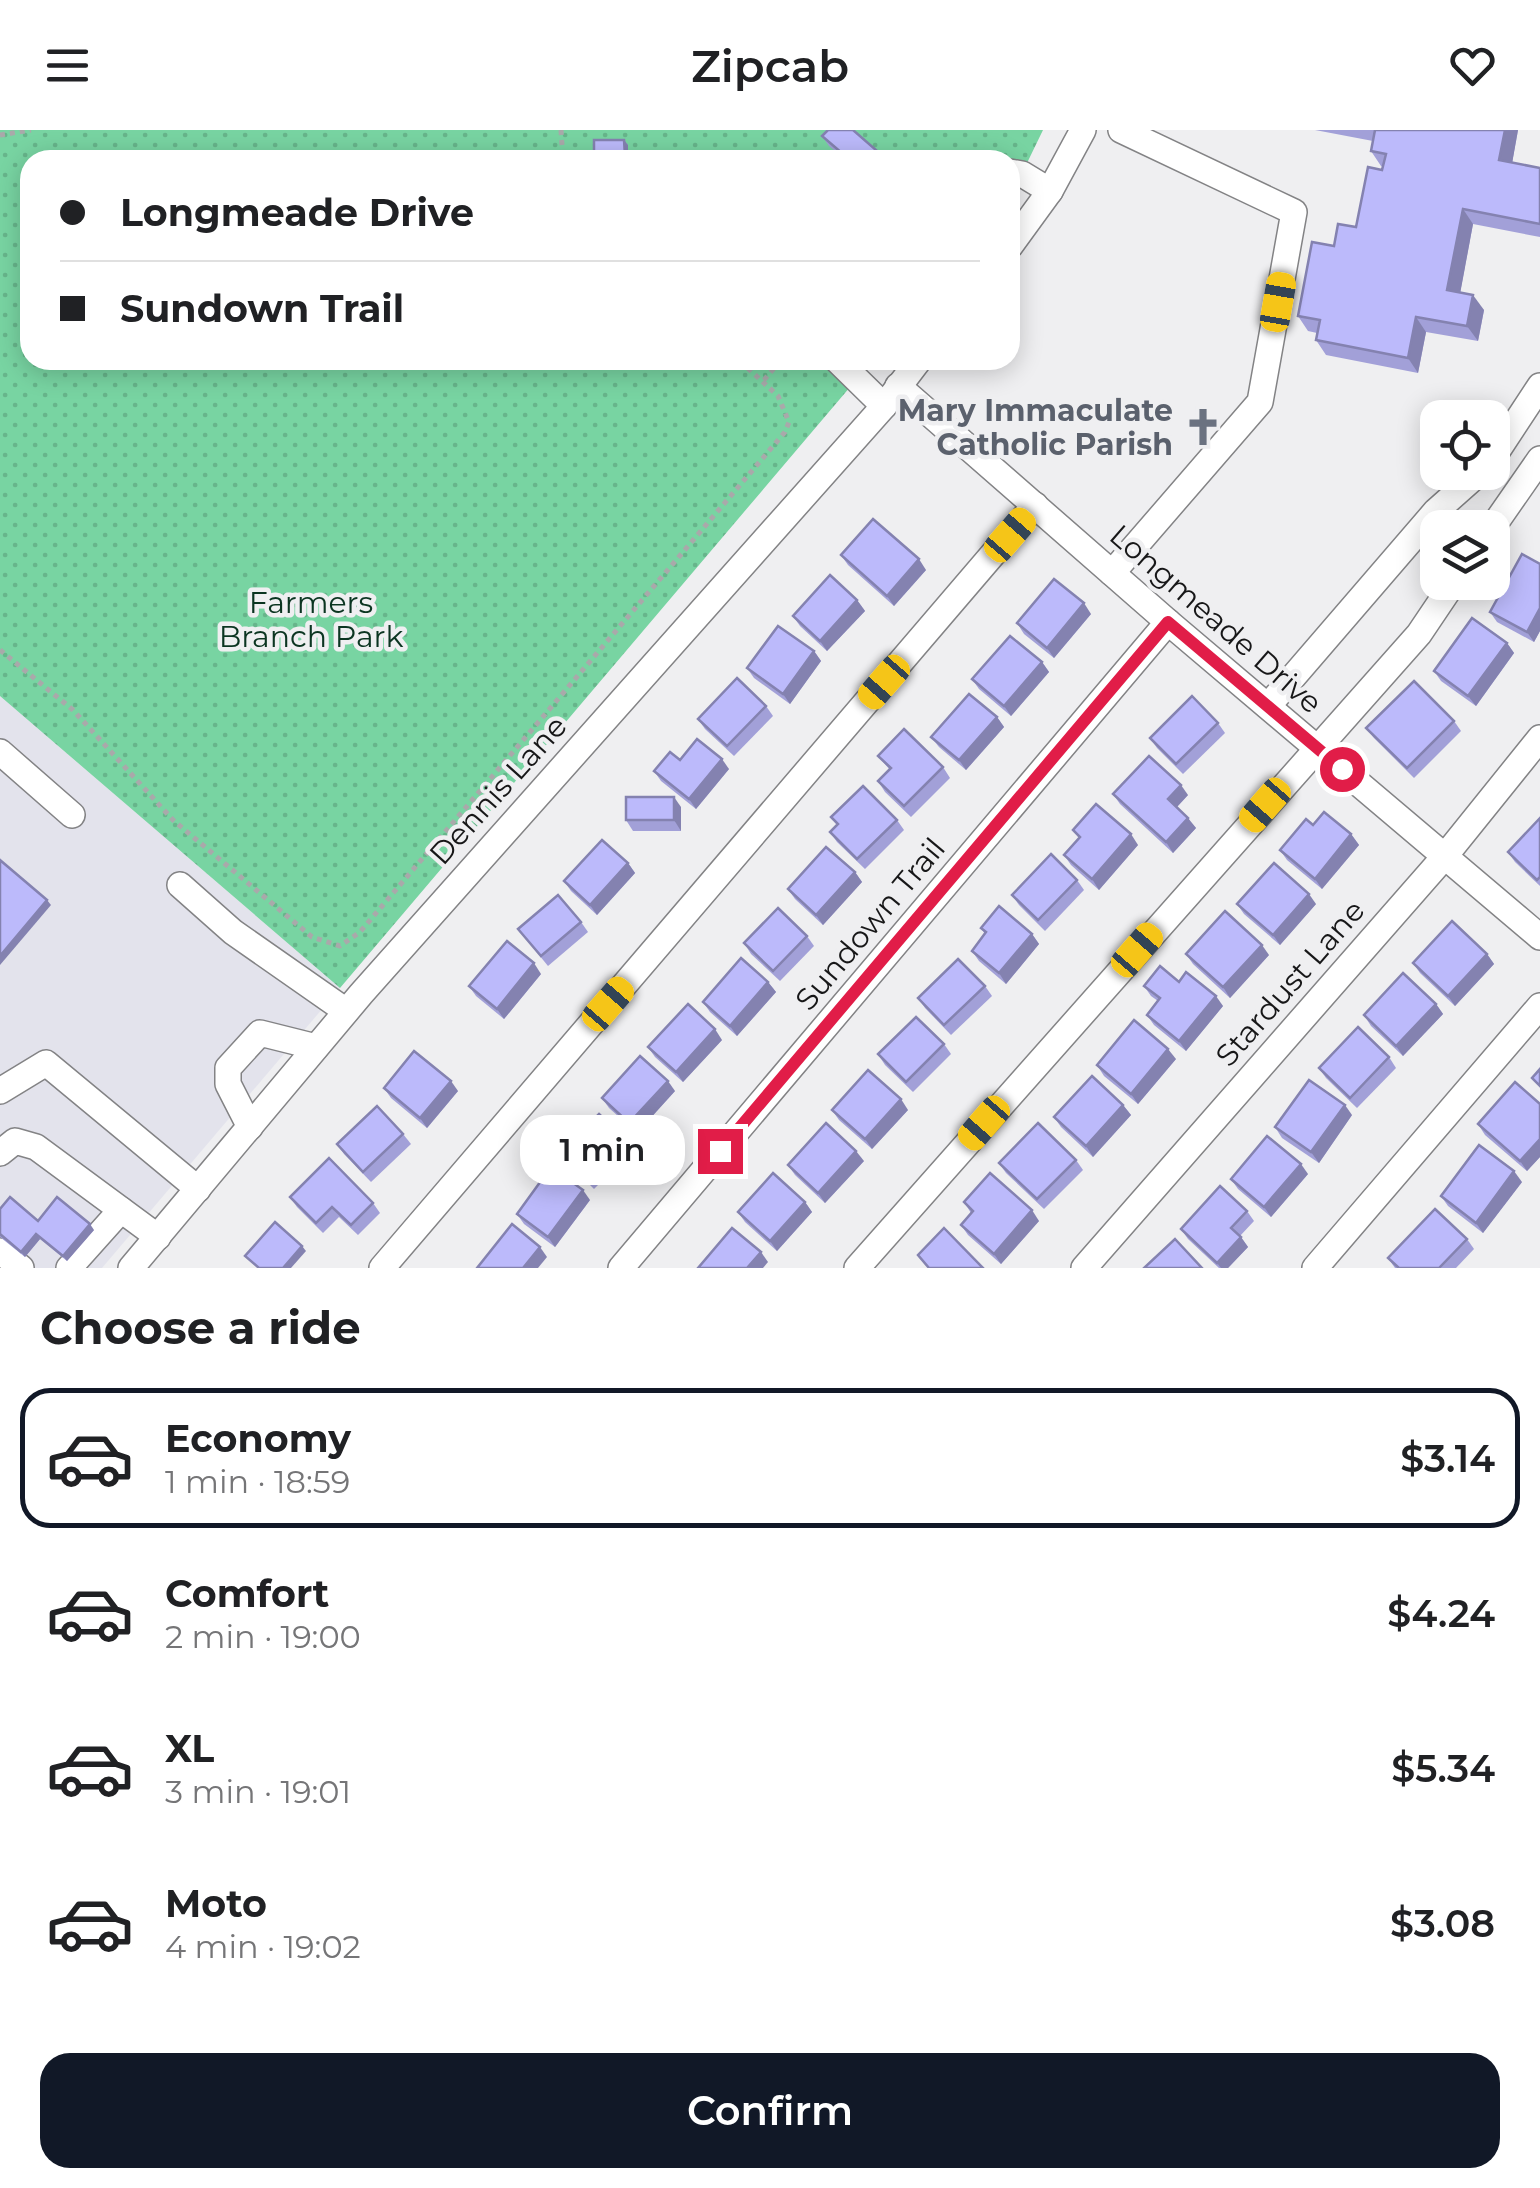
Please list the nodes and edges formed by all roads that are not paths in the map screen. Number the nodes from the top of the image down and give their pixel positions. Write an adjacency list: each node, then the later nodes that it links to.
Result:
1 (1083, 130): 4 (street)
2 (1121, 130): 15 (street)
3 (1020, 174): 4 (street)
4 (1050, 191): 5 (street)
5 (1020, 232)
6 (851, 370): 9 (street, Longmeade Drive)
7 (911, 370): 9 (street, Dennis Lane)
8 (1540, 386): 10 (street)
9 (891, 396): 13 (street, Longmeade Drive); 27 (street, Dennis Lane)
10 (1510, 432)
11 (1540, 459): 14 (street)
12 (1460, 490): 18 (street)
13 (1035, 506): 15 (street, Longmeade Drive); 39 (street)
14 (1505, 510)
15 (1112, 573): 17 (street, Longmeade Drive)
16 (1442, 600): 20 (street)
17 (1168, 622): 18 (street, Longmeade Drive); 40 (street, Sundown Trail)
18 (1268, 706): 20 (street, Longmeade Drive)
19 (1540, 738): 23 (street, Stardust Lane)
20 (1316, 747): 23 (street, Longmeade Drive); 41 (street)
21 (0, 752): 22 (street)
22 (72, 814)
23 (1445, 856): 25 (street, Longmeade Drive); 42 (street, Stardust Lane)
24 (180, 885): 27 (street)
25 (1540, 937)
26 (1540, 1006): 43 (street)
27 (346, 1011): 28 (street, Dennis Lane)
28 (316, 1047): 30 (street, Dennis Lane); 30 (street)
29 (0, 1091): 32 (street)
30 (250, 1126): 32 (street, Dennis Lane)
31 (0, 1153): 33 (street)
32 (198, 1189): 34 (street, Dennis Lane)
33 (122, 1210): 34 (street); 37 (street)
34 (158, 1237): 38 (street, Dennis Lane)
35 (0, 1250): 36 (street)
36 (21, 1268)
37 (70, 1268)
38 (131, 1268)
39 (382, 1268)
40 (621, 1268)
41 (857, 1268)
42 (1084, 1268)
43 (1316, 1268)

